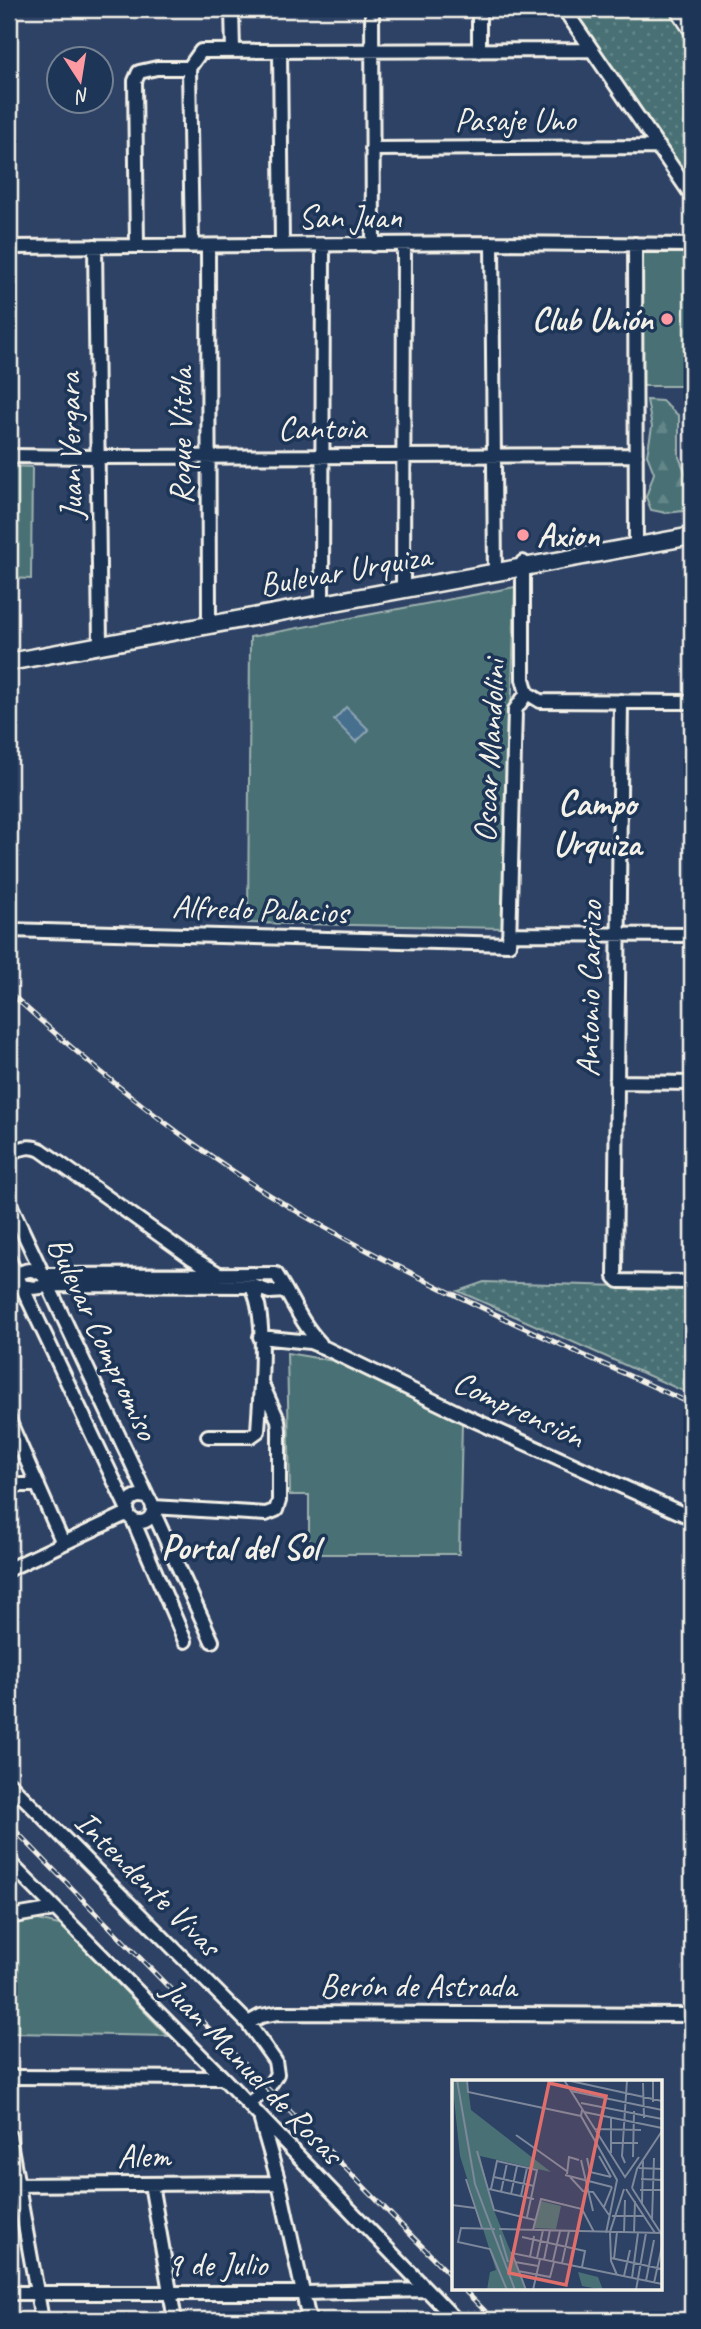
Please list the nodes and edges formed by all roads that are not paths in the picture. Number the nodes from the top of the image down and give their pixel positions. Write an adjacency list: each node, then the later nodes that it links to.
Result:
1 (232, 9): 8 (street)
2 (372, 9): 10 (street)
3 (479, 9): 11 (street)
4 (564, 9): 7 (street)
5 (680, 9): 6 (highway)
6 (692, 27)
7 (592, 50): 11 (street); 13 (street)
8 (233, 51): 9 (street); 12 (street)
9 (280, 51): 10 (street); 26 (street)
10 (372, 51): 11 (street); 14 (street)
11 (479, 51)
12 (189, 68): 23 (street); 24 (street)
13 (659, 147): 14 (street, Pasaje Uno); 15 (street)
14 (373, 149): 19 (street)
15 (692, 196)
16 (492, 243): 17 (street, San Juan); 20 (street, San Juan); 32 (street)
17 (635, 244): 21 (street, San Juan); 28 (street)
18 (323, 245): 19 (street, San Juan); 26 (street, San Juan); 30 (street)
19 (373, 245): 20 (street, San Juan)
20 (404, 245): 31 (street)
21 (692, 245)
22 (95, 246): 23 (street, San Juan); 27 (street, San Juan); 33 (street, Juan Vergara)
23 (137, 246): 24 (street, San Juan)
24 (192, 246): 25 (street, San Juan)
25 (208, 246): 26 (street, San Juan); 34 (street, Roque Vitola)
26 (282, 246)
27 (9, 247)
28 (636, 455): 32 (street, Cantoia); 36 (street)
29 (9, 456): 33 (street, Cantoia)
30 (323, 456): 31 (street, Cantoia); 34 (street, Cantoia); 40 (street)
31 (404, 456): 32 (street, Cantoia); 39 (street)
32 (494, 456): 38 (street)
33 (98, 457): 34 (street, Cantoia); 42 (street, Juan Vergara)
34 (209, 457): 41 (street, Roque Vitola)
35 (692, 534): 36 (main road, Bulevar Urquiza)
36 (636, 544): 37 (main road, Bulevar Urquiza)
37 (523, 564): 38 (main road, Bulevar Urquiza); 45 (street, Oscar Mandolini)
38 (495, 570): 39 (main road, Bulevar Urquiza)
39 (403, 586): 40 (main road, Bulevar Urquiza)
40 (323, 601): 41 (main road, Bulevar Urquiza)
41 (209, 622): 42 (main road, Bulevar Urquiza)
42 (100, 642): 43 (main road, Bulevar Urquiza); 44 (main road, Bulevar Urquiza)
43 (9, 655)
44 (9, 662)
45 (527, 693): 46 (street); 51 (street, Oscar Mandolini)
46 (621, 701): 47 (street); 49 (street, Antonio Carrizo)
47 (692, 702)
48 (9, 930): 51 (street, Alfredo Palacios)
49 (617, 935): 50 (street, Alfredo Palacios); 51 (street, Alfredo Palacios); 52 (street, Antonio Carrizo)
50 (692, 935)
51 (509, 939)
52 (616, 1082): 53 (street); 61 (street, Antonio Carrizo)
53 (692, 1083)
54 (9, 1153): 57 (street)
55 (9, 1202): 60 (street, Bulevar Compromiso)
56 (9, 1259): 59 (street, Bulevar Compromiso)
57 (222, 1276): 58 (street); 60 (street)
58 (243, 1276): 62 (street); 63 (street)
59 (13, 1277): 60 (street); 60 (street); 72 (street, Bulevar Compromiso)
60 (45, 1280): 62 (street); 71 (street, Bulevar Compromiso)
61 (692, 1282)
62 (253, 1286): 63 (street); 64 (street)
63 (286, 1291): 65 (street, Comprensión)
64 (260, 1337): 65 (street, Comprensión); 66 (street)
65 (325, 1348): 73 (street, Comprensión)
66 (261, 1382): 68 (street); 71 (street)
67 (9, 1420): 70 (street)
68 (208, 1436)
69 (9, 1485): 70 (street)
70 (38, 1485): 74 (street)
71 (151, 1505): 72 (street); 72 (street); 77 (street, Bulevar Compromiso)
72 (129, 1513): 74 (street); 76 (street, Bulevar Compromiso)
73 (692, 1518)
74 (63, 1543): 75 (street)
75 (9, 1569)
76 (185, 1641)
77 (212, 1641)
78 (9, 1783): 83 (street, Intendente Vivas)
79 (9, 1862): 80 (street, Juan Manuel de Rosas)
80 (55, 1909): 81 (street); 85 (street, Juan Manuel de Rosas)
81 (9, 1917)
82 (692, 2015): 83 (street, Berón de Astrada)
83 (248, 2024): 86 (street)
84 (9, 2077): 85 (street)
85 (223, 2078): 86 (street, Juan Manuel de Rosas)
86 (248, 2104): 87 (street, Juan Manuel de Rosas)
87 (260, 2118): 89 (street); 92 (street, Juan Manuel de Rosas)
88 (9, 2136): 91 (street)
89 (279, 2183): 90 (street, Alem); 96 (street)
90 (151, 2184): 91 (street, Alem); 95 (street)
91 (13, 2185): 94 (street)
92 (426, 2290): 96 (street, 9 de Julio); 100 (street, Juan Manuel de Rosas)
93 (9, 2292): 94 (street, 9 de Julio)
94 (37, 2292): 95 (street, 9 de Julio); 97 (street)
95 (170, 2293): 96 (street, 9 de Julio); 98 (street)
96 (305, 2293): 99 (street)
97 (42, 2320)
98 (176, 2320)
99 (309, 2320)
100 (456, 2320)

